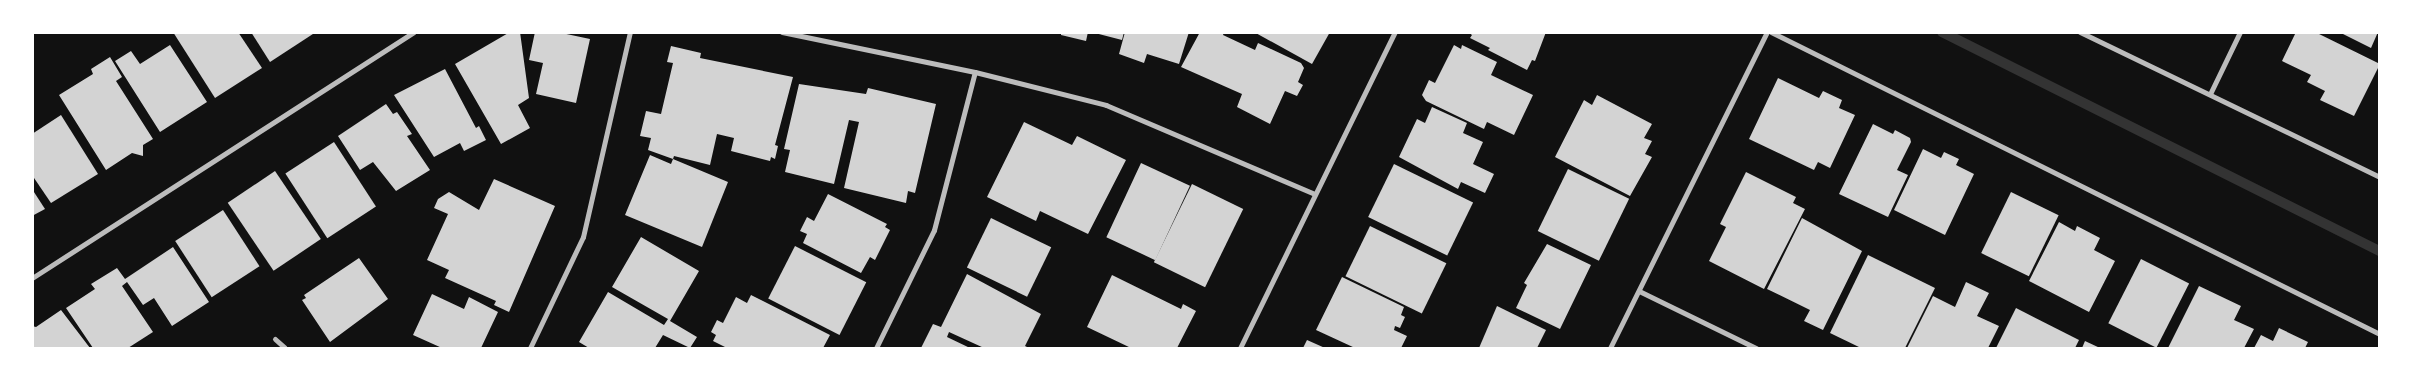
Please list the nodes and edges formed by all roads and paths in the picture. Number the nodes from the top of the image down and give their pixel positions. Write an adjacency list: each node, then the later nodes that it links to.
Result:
1 (414, 32): 13 (street)
2 (630, 32): 18 (street)
3 (782, 32): 9 (street)
4 (1395, 32): 12 (street)
5 (1766, 32): 14 (street)
6 (1771, 32): 15 (street)
7 (2080, 32): 10 (street)
8 (2240, 32): 10 (street)
9 (975, 72): 12 (street); 19 (street)
10 (2210, 94): 11 (street)
11 (2380, 178)
12 (1316, 194): 20 (street)
13 (32, 278)
14 (1639, 291): 21 (street); 22 (street)
15 (2380, 334)
16 (275, 338): 17 (street)
17 (285, 348)
18 (530, 348)
19 (876, 348)
20 (1240, 348)
21 (1610, 348)
22 (1756, 348)

